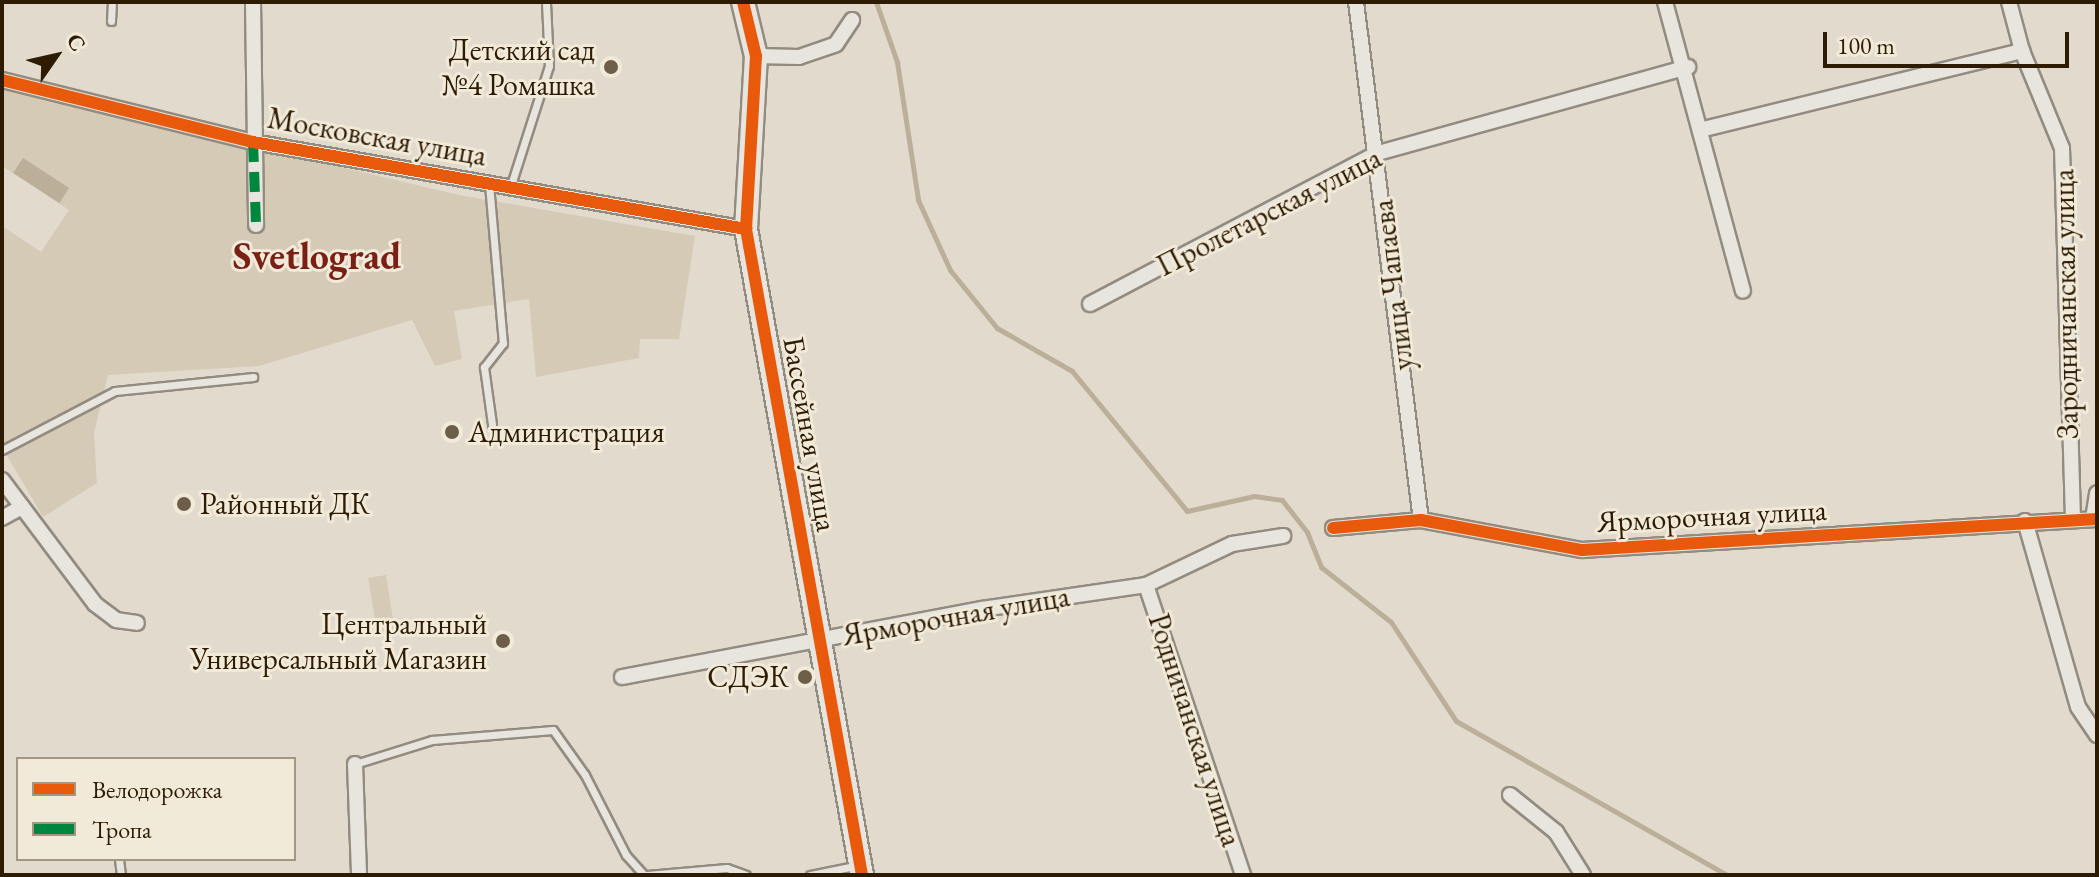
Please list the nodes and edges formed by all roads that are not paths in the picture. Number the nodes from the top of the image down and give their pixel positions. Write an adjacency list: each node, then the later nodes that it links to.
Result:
1 (112, 2): 9 (lane)
2 (253, 2): 15 (street)
3 (546, 2): 18 (lane)
4 (743, 2): 11 (street, Бассейная улица)
5 (1356, 2): 16 (street, улица Чапаева)
6 (1665, 2): 12 (street)
7 (2009, 2): 10 (street, Зародничанская улица)
8 (852, 20): 11 (street)
9 (111, 21)
10 (2022, 51): 14 (street); 32 (street, Зародничанская улица)
11 (756, 56): 20 (street, Бассейная улица)
12 (1686, 68): 14 (street); 16 (street, Пролетарская улица)
13 (2, 80): 15 (street, Московская улица)
14 (1700, 130): 21 (street)
15 (253, 142): 17 (street, Московская улица); 19 (street)
16 (1378, 153): 22 (street, Пролетарская улица); 31 (street, улица Чапаева)
17 (489, 184): 18 (street, Московская улица); 24 (lane)
18 (510, 188): 20 (street, Московская улица)
19 (256, 225)
20 (746, 229): 38 (street, Бассейная улица)
21 (1743, 291)
22 (1090, 304)
23 (253, 377): 25 (lane)
24 (492, 424)
25 (2, 450)
26 (2, 480): 28 (street)
27 (2097, 493): 30 (street)
28 (22, 507): 29 (street); 37 (street)
29 (2, 518)
30 (2095, 519): 32 (street, Ярморочная улица)
31 (1421, 520): 33 (street, Ярморочная улица); 34 (street, Ярморочная улица)
32 (2073, 520): 33 (street, Ярморочная улица)
33 (2025, 521): 40 (street)
34 (1333, 528)
35 (1283, 536): 36 (street, Ярморочная улица)
36 (1146, 585): 38 (street, Ярморочная улица); 48 (street, Родничанская улица)
37 (137, 623)
38 (821, 640): 39 (street, Ярморочная улица); 43 (street, Бассейная улица)
39 (622, 677)
40 (2097, 735)
41 (355, 764): 44 (street); 45 (lane)
42 (1510, 795): 49 (street)
43 (861, 870): 47 (lane)
44 (359, 875)
45 (646, 875): 46 (lane)
46 (746, 875)
47 (810, 875)
48 (1243, 875)
49 (1583, 875)

